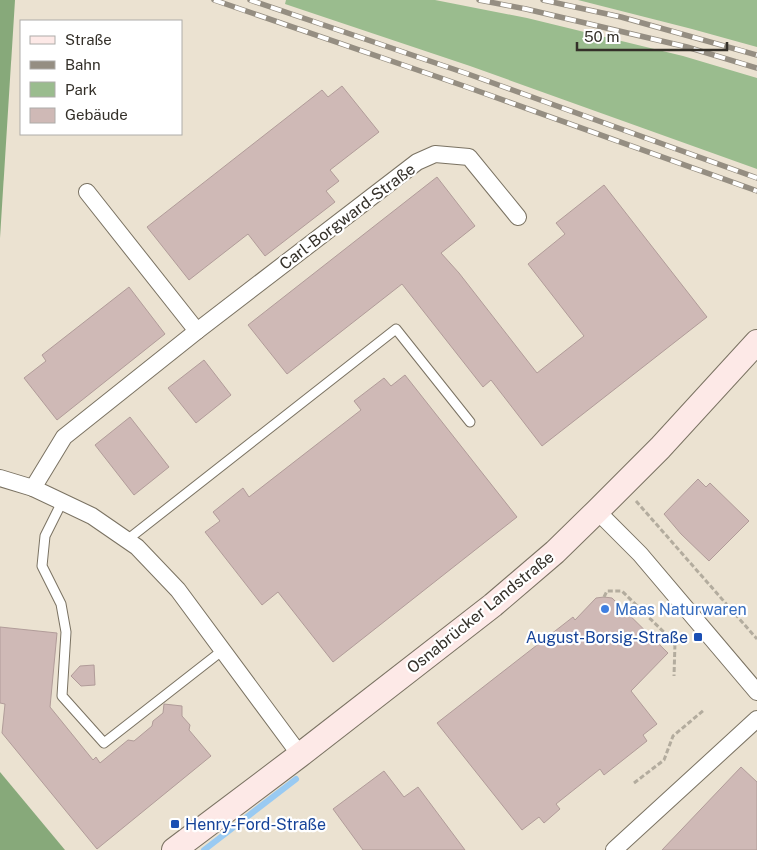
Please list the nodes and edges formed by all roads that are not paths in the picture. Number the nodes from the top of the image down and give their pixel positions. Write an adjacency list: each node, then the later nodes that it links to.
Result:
1 (87, 192): 3 (street)
2 (518, 217): 3 (street, Carl-Borgward-Straße)
3 (197, 331): 7 (street, Carl-Borgward-Straße)
4 (757, 342): 9 (street, Osnabrücker Landstraße)
5 (470, 422): 10 (lane)
6 (0, 478): 7 (street)
7 (33, 488): 8 (street)
8 (62, 502): 10 (street); 11 (lane)
9 (598, 511): 12 (street); 14 (street, Osnabrücker Landstraße)
10 (127, 540): 11 (street)
11 (223, 650): 14 (street)
12 (757, 692)
13 (757, 720): 16 (street)
14 (300, 755): 15 (street, Osnabrücker Landstraße)
15 (174, 850)
16 (614, 850)

